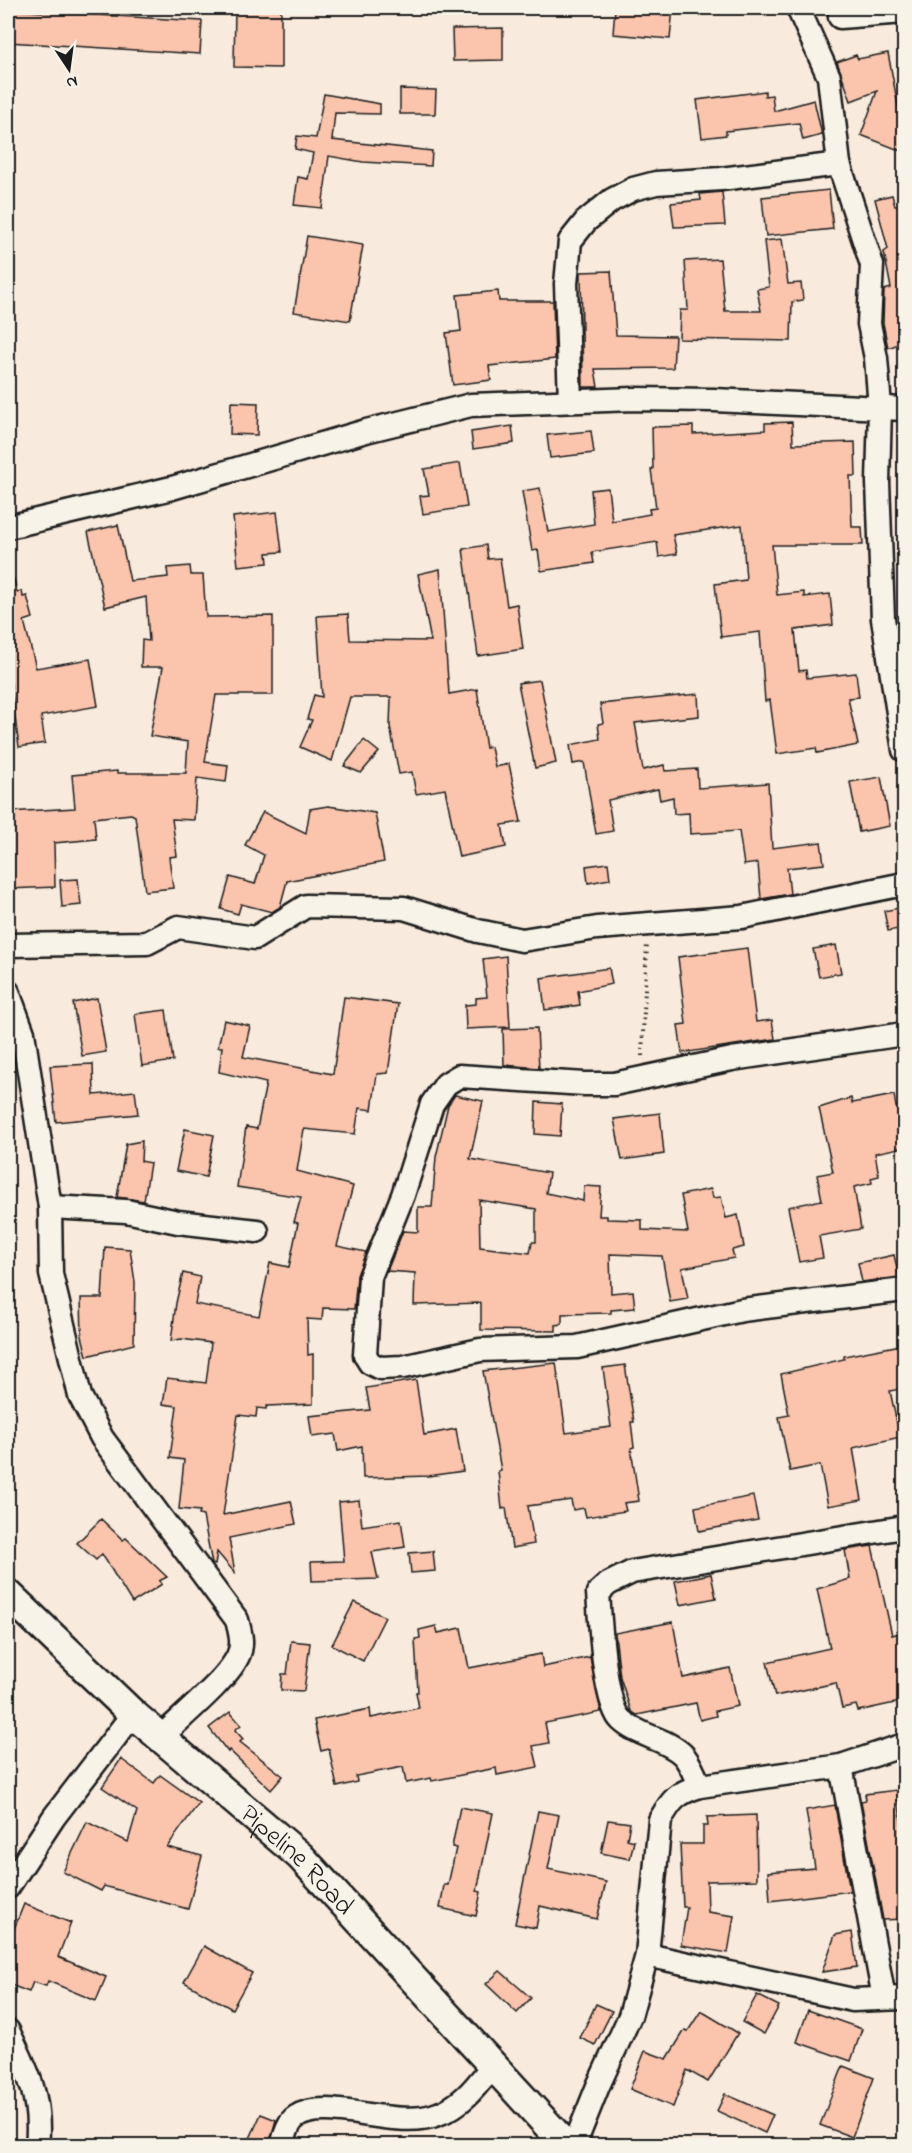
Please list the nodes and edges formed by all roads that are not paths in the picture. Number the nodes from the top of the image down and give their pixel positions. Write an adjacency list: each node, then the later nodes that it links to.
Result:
1 (798, 8): 4 (street)
2 (904, 12): 3 (street)
3 (840, 17)
4 (839, 164): 5 (street); 6 (street)
5 (570, 401): 6 (street); 8 (street)
6 (880, 407): 7 (street); 9 (street)
7 (904, 409)
8 (8, 527)
9 (904, 750)
10 (904, 885): 11 (street)
11 (8, 945)
12 (8, 992): 14 (street)
13 (904, 1034): 16 (street)
14 (50, 1207): 15 (street); 20 (street)
15 (257, 1231)
16 (904, 1290)
17 (904, 1527): 23 (street)
18 (8, 1594): 19 (street, Pipeline Road)
19 (133, 1714): 20 (street, Pipeline Road); 24 (street)
20 (160, 1738): 28 (street, Pipeline Road)
21 (904, 1744): 22 (street)
22 (841, 1766): 23 (street); 26 (street)
23 (700, 1786): 25 (street)
24 (8, 1887)
25 (647, 1955): 26 (street); 32 (street)
26 (894, 1998)
27 (8, 2031): 29 (street)
28 (493, 2065): 30 (street); 31 (street, Pipeline Road)
29 (37, 2145)
30 (282, 2145)
31 (567, 2145)
32 (574, 2145)

